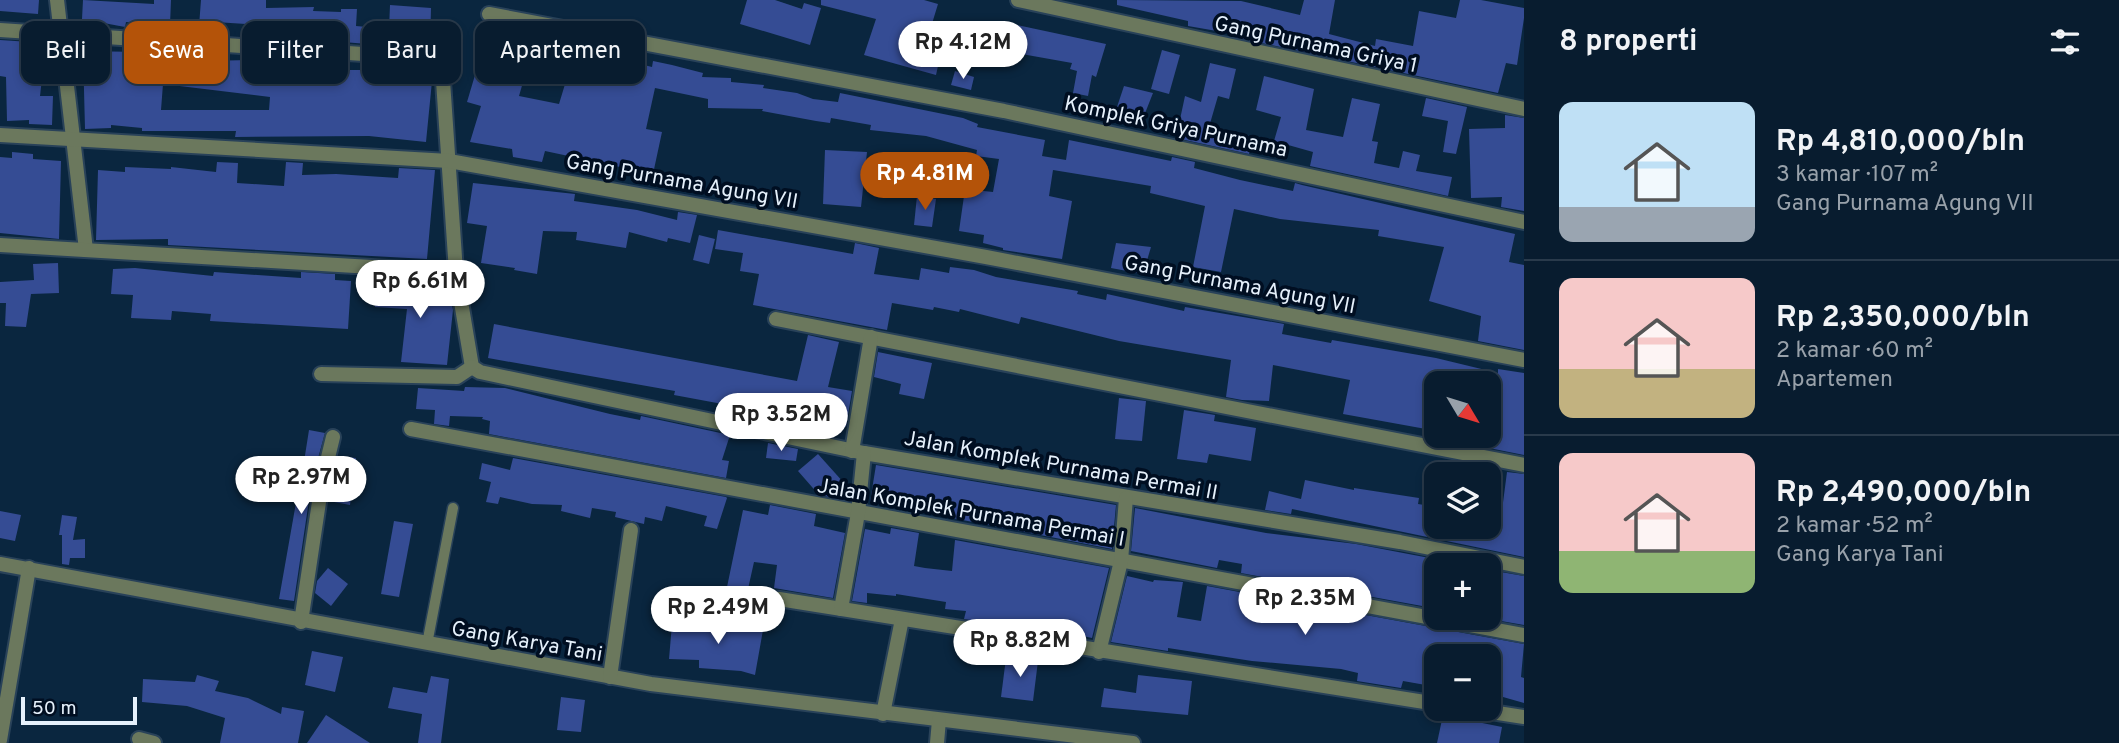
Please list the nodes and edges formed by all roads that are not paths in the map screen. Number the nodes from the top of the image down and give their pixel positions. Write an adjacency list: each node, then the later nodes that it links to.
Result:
1 (57, 0): 4 (street)
2 (1018, 0): 9 (street, Gang Purnama Griya 1)
3 (489, 14): 13 (street, Komplek Griya Purnama)
4 (59, 21)
5 (0, 30): 6 (street)
6 (21, 32)
7 (110, 38): 12 (street)
8 (67, 84): 11 (street)
9 (1524, 109)
10 (0, 135): 11 (street, Gang Purnama Agung VII)
11 (74, 140): 12 (street, Gang Purnama Agung VII); 15 (street)
12 (449, 161): 16 (street); 19 (street, Gang Purnama Agung VII)
13 (1524, 222)
14 (0, 245): 15 (street)
15 (86, 250): 16 (street)
16 (456, 272): 20 (street)
17 (776, 319): 18 (street)
18 (871, 337): 24 (street); 25 (street)
19 (1524, 360)
20 (472, 367): 21 (street); 24 (street, Jalan Komplek Purnama Permai II)
21 (321, 374)
22 (411, 429): 28 (street, Jalan Komplek Purnama Permai I)
23 (333, 437): 37 (street)
24 (858, 452): 26 (street, Jalan Komplek Purnama Permai II); 28 (street)
25 (1524, 465)
26 (1126, 498): 30 (street); 32 (street, Jalan Komplek Purnama Permai II)
27 (453, 508): 39 (lane)
28 (858, 513): 30 (street, Jalan Komplek Purnama Permai I); 35 (street)
29 (631, 530): 41 (street)
30 (1121, 561): 38 (street, Jalan Komplek Purnama Permai I); 40 (street)
31 (0, 564): 33 (street, Gang Karya Tani)
32 (1524, 567)
33 (29, 568): 37 (street, Gang Karya Tani); 43 (street)
34 (779, 599): 35 (street)
35 (841, 609): 36 (street)
36 (902, 619): 40 (street); 45 (street)
37 (301, 622): 39 (street, Gang Karya Tani)
38 (1524, 635)
39 (427, 644): 41 (street, Gang Karya Tani)
40 (1099, 652): 42 (street)
41 (610, 677): 45 (street, Gang Karya Tani)
42 (1424, 702)
43 (2, 712): 48 (street)
44 (1501, 713): 46 (street)
45 (883, 714): 47 (street, Gang Karya Tani)
46 (1524, 717)
47 (939, 720): 49 (street); 50 (street, Gang Karya Tani)
48 (0, 740)
49 (937, 743)
50 (1133, 743)

